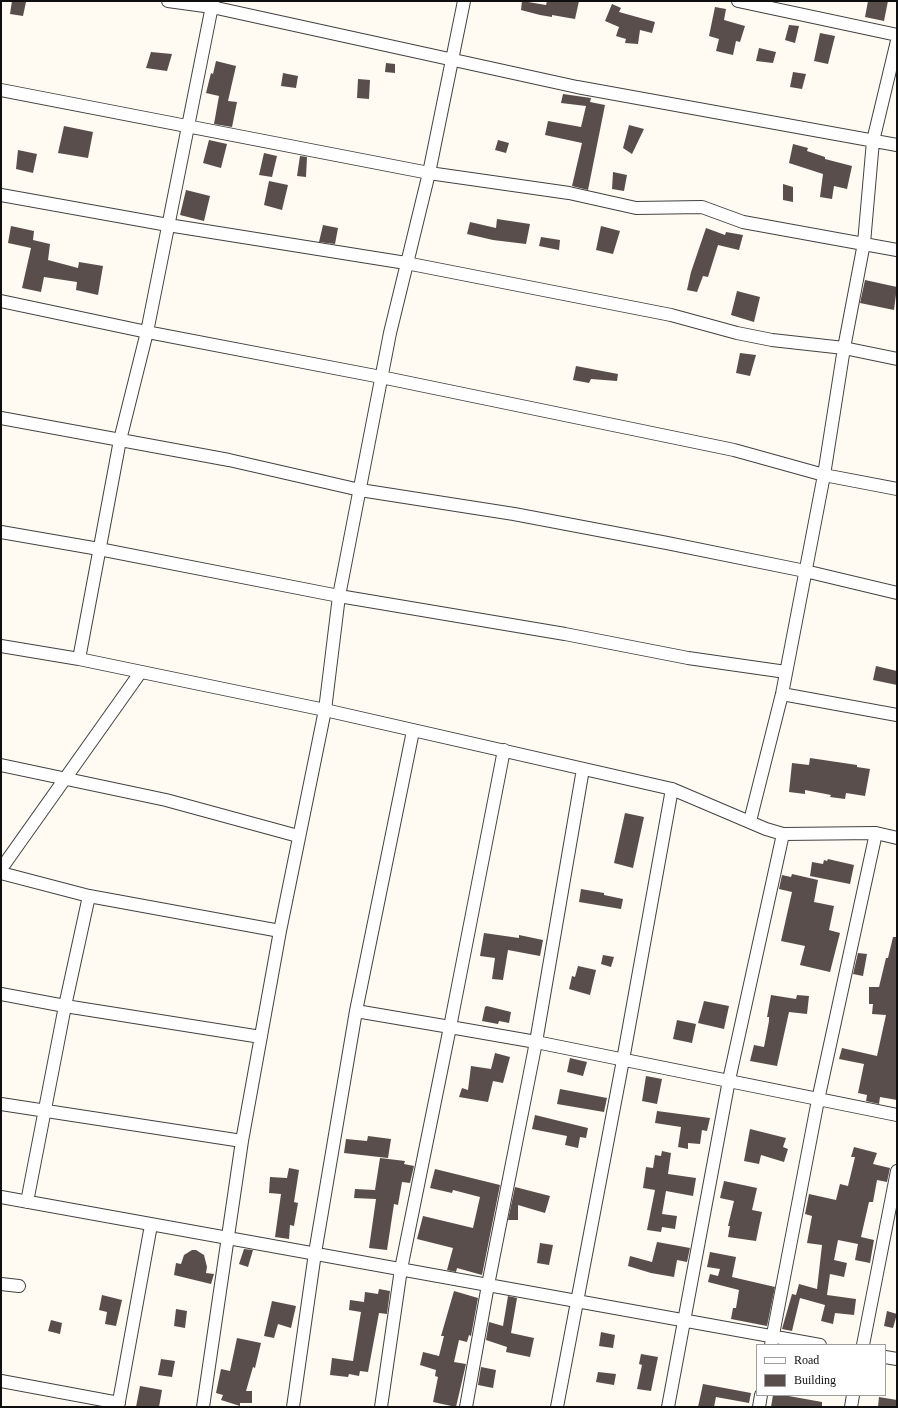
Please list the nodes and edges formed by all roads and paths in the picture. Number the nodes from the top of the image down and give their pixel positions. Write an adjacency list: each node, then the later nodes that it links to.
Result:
1 (168, 1): 4 (street)
2 (464, 1): 7 (street)
3 (738, 1): 5 (street)
4 (212, 4): 7 (street); 9 (street)
5 (897, 36)
6 (897, 41): 10 (street)
7 (451, 59): 10 (street); 12 (street)
8 (1, 90): 9 (street)
9 (187, 126): 12 (street); 14 (street)
10 (873, 141): 11 (street); 15 (street)
11 (897, 145)
12 (430, 173): 15 (street); 17 (street)
13 (1, 195): 14 (street)
14 (168, 225): 17 (street); 19 (street)
15 (864, 243): 16 (street); 20 (street)
16 (897, 250)
17 (406, 263): 20 (street); 22 (street)
18 (1, 301): 19 (street)
19 (147, 332): 22 (street); 24 (street)
20 (844, 348): 21 (street); 25 (street)
21 (897, 359)
22 (381, 377): 25 (street); 27 (street)
23 (1, 418): 24 (street)
24 (120, 440): 27 (street); 29 (street)
25 (824, 475): 26 (street); 30 (street)
26 (897, 489)
27 (360, 490): 30 (street); 32 (street)
28 (1, 532): 29 (street)
29 (99, 549): 32 (street); 34 (street)
30 (805, 571): 31 (street); 35 (street)
31 (897, 593)
32 (339, 596): 35 (street); 38 (street)
33 (1, 646): 34 (street)
34 (80, 659): 36 (street)
35 (786, 672): 37 (street)
36 (140, 673): 38 (street); 44 (street)
37 (782, 694): 39 (street); 46 (street)
38 (325, 710): 40 (street); 49 (street)
39 (897, 715)
40 (413, 731): 41 (street); 57 (street)
41 (504, 750): 43 (street); 58 (street)
42 (1, 765): 44 (street)
43 (583, 769): 45 (street); 60 (street)
44 (67, 779): 49 (street); 51 (street)
45 (672, 789): 46 (street); 61 (street)
46 (750, 821): 48 (street)
47 (876, 833): 48 (street); 50 (street); 63 (street)
48 (783, 834): 62 (street)
49 (298, 836): 54 (street)
50 (897, 838)
51 (1, 869)
52 (1, 873): 53 (street)
53 (89, 896): 54 (street); 56 (street)
54 (280, 932): 59 (street)
55 (1, 994): 56 (street)
56 (64, 1006): 59 (street); 65 (street)
57 (356, 1011): 58 (street); 73 (street)
58 (450, 1027): 60 (street); 74 (street)
59 (261, 1037): 67 (street)
60 (536, 1042): 61 (street); 76 (street)
61 (623, 1060): 62 (street); 78 (street)
62 (729, 1080): 63 (street); 79 (street)
63 (818, 1100): 66 (street); 80 (street)
64 (1, 1104): 65 (street)
65 (45, 1110): 67 (street); 70 (street)
66 (897, 1115)
67 (242, 1141): 72 (street)
68 (897, 1171): 82 (street)
69 (1, 1197): 70 (street)
70 (27, 1202): 71 (street)
71 (151, 1225): 72 (street); 88 (street)
72 (228, 1238): 73 (street); 89 (street)
73 (315, 1253): 74 (street); 90 (street)
74 (401, 1269): 76 (street); 91 (street)
75 (1, 1284): 77 (street)
76 (488, 1285): 78 (street); 92 (street)
77 (19, 1286)
78 (577, 1301): 79 (street); 93 (street)
79 (685, 1320): 80 (street); 94 (street)
80 (771, 1341): 81 (street)
81 (808, 1344)
82 (863, 1344)
83 (886, 1357): 84 (street)
84 (897, 1359)
85 (1, 1381): 88 (street)
86 (762, 1396): 95 (street)
87 (853, 1396): 96 (street)
88 (118, 1405)
89 (204, 1407)
90 (293, 1407)
91 (381, 1407)
92 (466, 1407)
93 (557, 1407)
94 (668, 1407)
95 (759, 1407)
96 (851, 1407)

